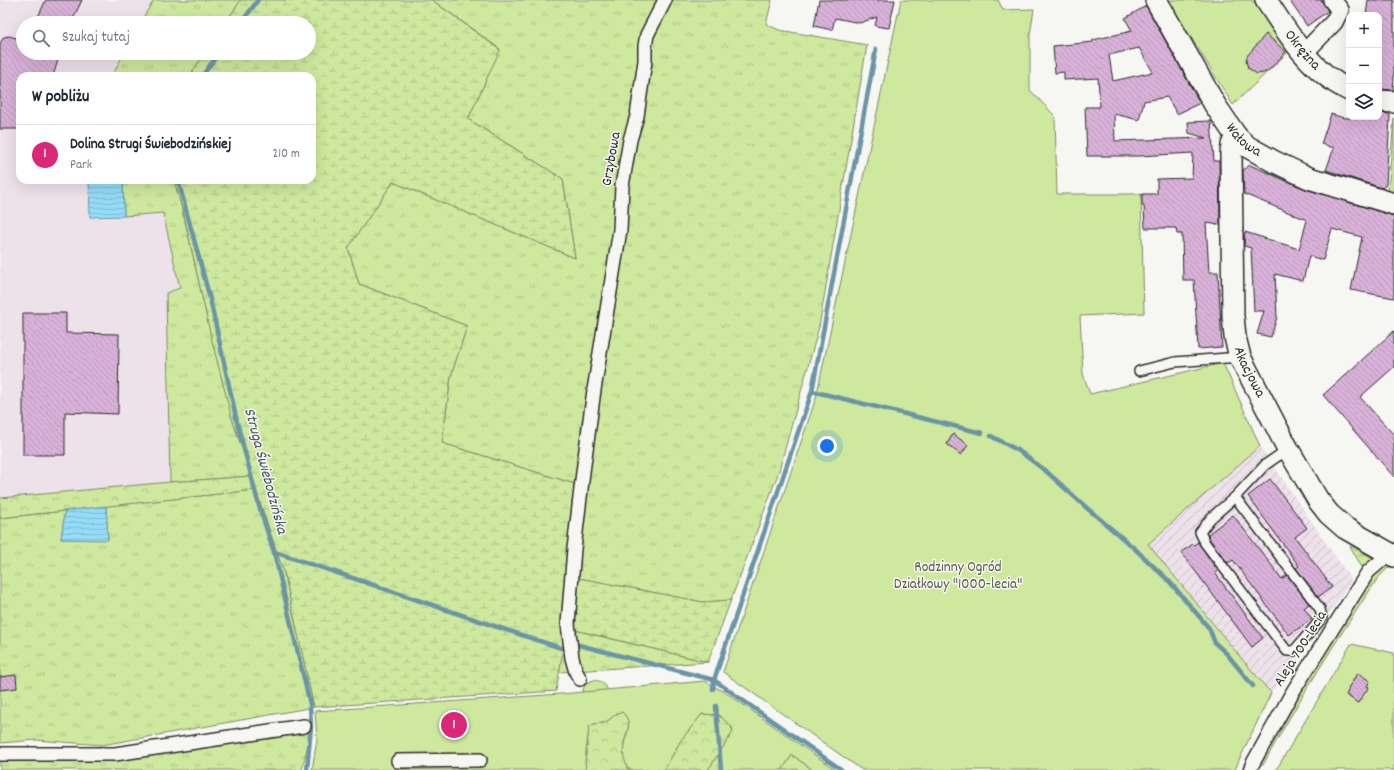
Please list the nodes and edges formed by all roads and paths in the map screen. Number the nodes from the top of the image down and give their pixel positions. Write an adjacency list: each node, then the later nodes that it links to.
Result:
1 (665, 0): 16 (street, Grzybowa)
2 (1156, 0): 9 (street, Wałowa)
3 (1266, 0): 5 (street, Okrężna)
4 (1332, 0): 5 (street)
5 (1304, 53): 6 (street, Okrężna)
6 (1346, 89)
7 (1382, 101): 8 (street)
8 (1394, 102)
9 (1236, 136): 10 (street, Wałowa); 11 (street, Akacjowa)
10 (1394, 204)
11 (1240, 357): 12 (lane); 13 (street, Akacjowa)
12 (1139, 371)
13 (1288, 449): 14 (lane); 15 (street, Akacjowa)
14 (1235, 497): 14 (lane)
15 (1391, 555): 22 (street, Aleja 700-lecia)
16 (580, 679)
17 (304, 726): 18 (street)
18 (0, 754)
19 (480, 760): 21 (street)
20 (398, 762): 21 (street)
21 (457, 766)
22 (1250, 770)

